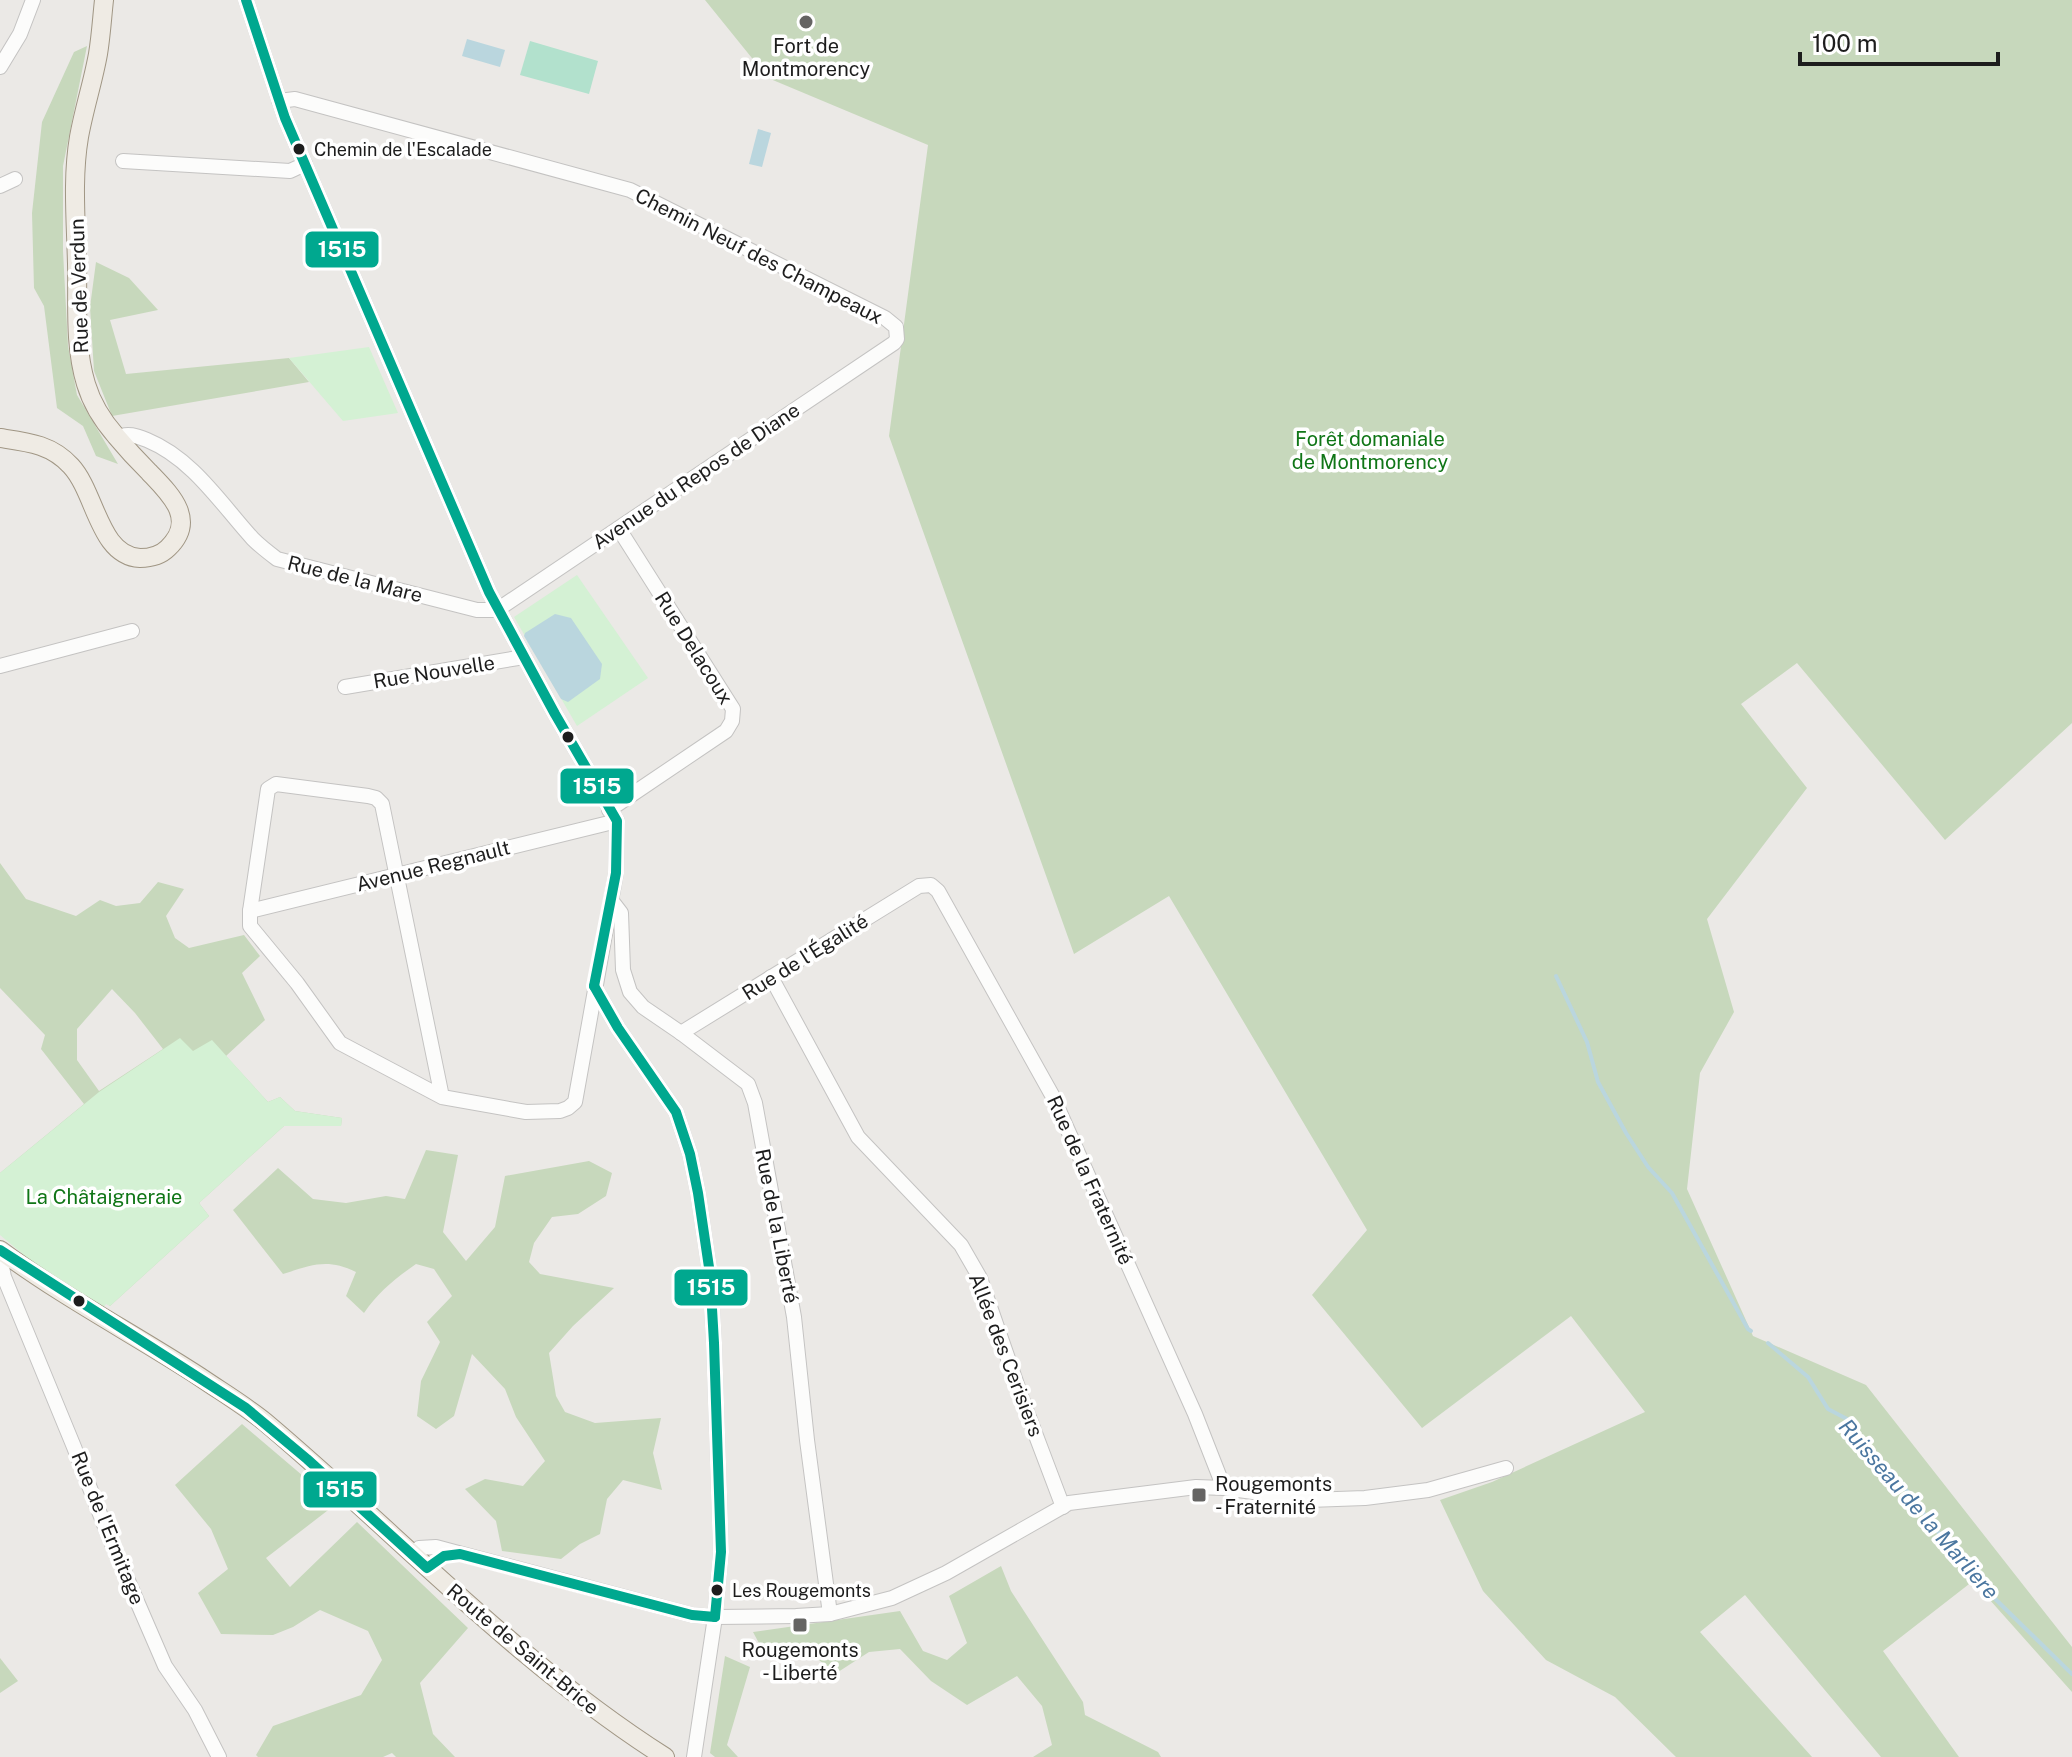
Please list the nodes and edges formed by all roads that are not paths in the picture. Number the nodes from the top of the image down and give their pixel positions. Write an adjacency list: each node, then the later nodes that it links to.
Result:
1 (33, 0): 4 (street)
2 (104, 0): 12 (main road, Rue de Verdun)
3 (246, 0): 5 (street)
4 (0, 67)
5 (279, 101): 7 (street); 10 (street, Chemin Neuf des Champeaux)
6 (123, 161): 7 (street)
7 (305, 164): 14 (street)
8 (15, 179): 9 (street)
9 (0, 186)
10 (894, 343): 13 (street, Avenue du Repos de Diane)
11 (0, 438): 12 (main road, Rue de Verdun)
12 (117, 438): 14 (street, Rue de la Mare)
13 (619, 529): 14 (street, Avenue du Repos de Diane); 19 (street, Rue Delacoux)
14 (497, 610): 16 (street)
15 (132, 631): 17 (street)
16 (524, 657): 18 (street, Rue Nouvelle); 19 (street)
17 (0, 666)
18 (345, 687)
19 (613, 816): 20 (street, Avenue Regnault); 22 (street)
20 (396, 875): 23 (street, Avenue Regnault); 23 (street); 27 (street)
21 (931, 885): 24 (street, Rue de l'Égalité); 32 (street, Rue de la Fraternité)
22 (611, 900): 25 (street); 26 (street, Rue de la Liberté)
23 (250, 911): 27 (street)
24 (771, 977): 26 (street, Rue de l'Égalité); 33 (street, Allée des Cerisiers)
25 (594, 986): 27 (street); 38 (street)
26 (681, 1033): 37 (street, Rue de la Liberté)
27 (442, 1097)
28 (3, 1257): 29 (main road, Route de Saint-Brice); 30 (street, Rue de l'Ermitage)
29 (23, 1271): 30 (street); 35 (main road, Route de Saint-Brice)
30 (10, 1292): 39 (street, Rue de l'Ermitage)
31 (1506, 1468): 32 (street)
32 (1224, 1488): 33 (street)
33 (1063, 1507): 37 (street)
34 (460, 1554): 35 (street); 36 (street); 38 (street)
35 (412, 1555): 36 (main road, Route de Saint-Brice)
36 (427, 1568): 40 (main road, Route de Saint-Brice)
37 (830, 1614): 38 (street)
38 (715, 1617): 41 (street)
39 (219, 1757)
40 (665, 1757)
41 (694, 1757)

